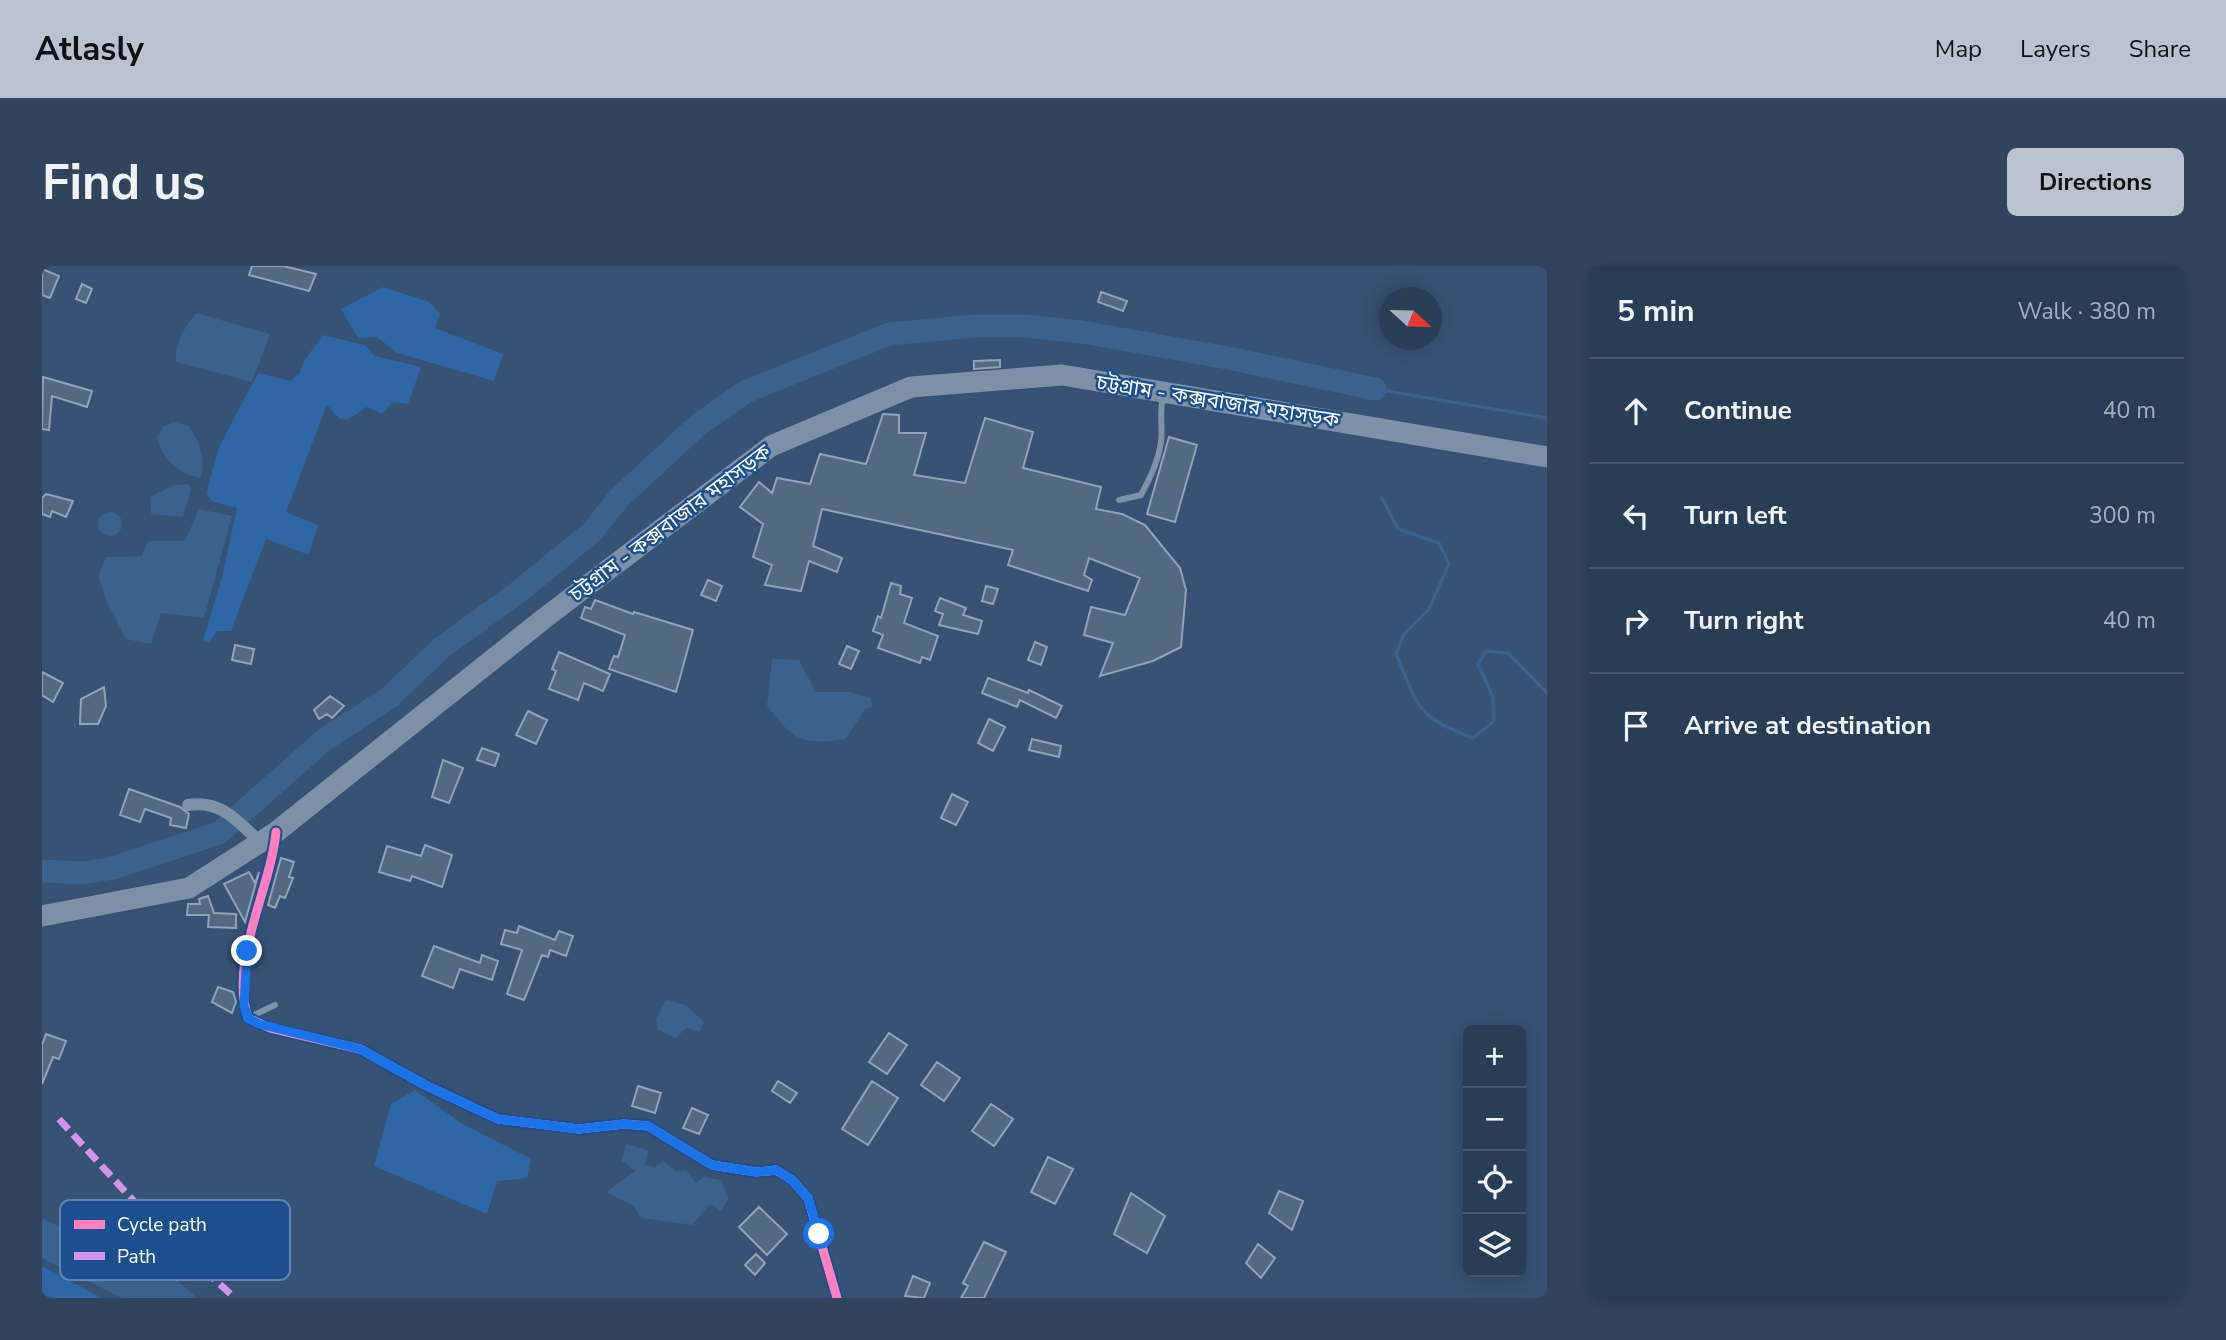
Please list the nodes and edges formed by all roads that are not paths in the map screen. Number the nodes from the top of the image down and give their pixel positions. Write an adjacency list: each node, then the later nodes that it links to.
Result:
1 (1164, 392): 2 (highway, চট্টগ্রাম - কক্সবাজার মহাসড়ক); 3 (lane); 5 (highway, চট্টগ্রাম - কক্সবাজার মহাসড়ক)
2 (1547, 457)
3 (1119, 500)
4 (188, 805): 5 (street)
5 (261, 835): 6 (highway, চট্টগ্রাম - কক্সবাজার মহাসড়ক); 8 (street)
6 (42, 916)
7 (275, 1005): 8 (lane)
8 (248, 1018): 9 (street)
9 (837, 1298)

